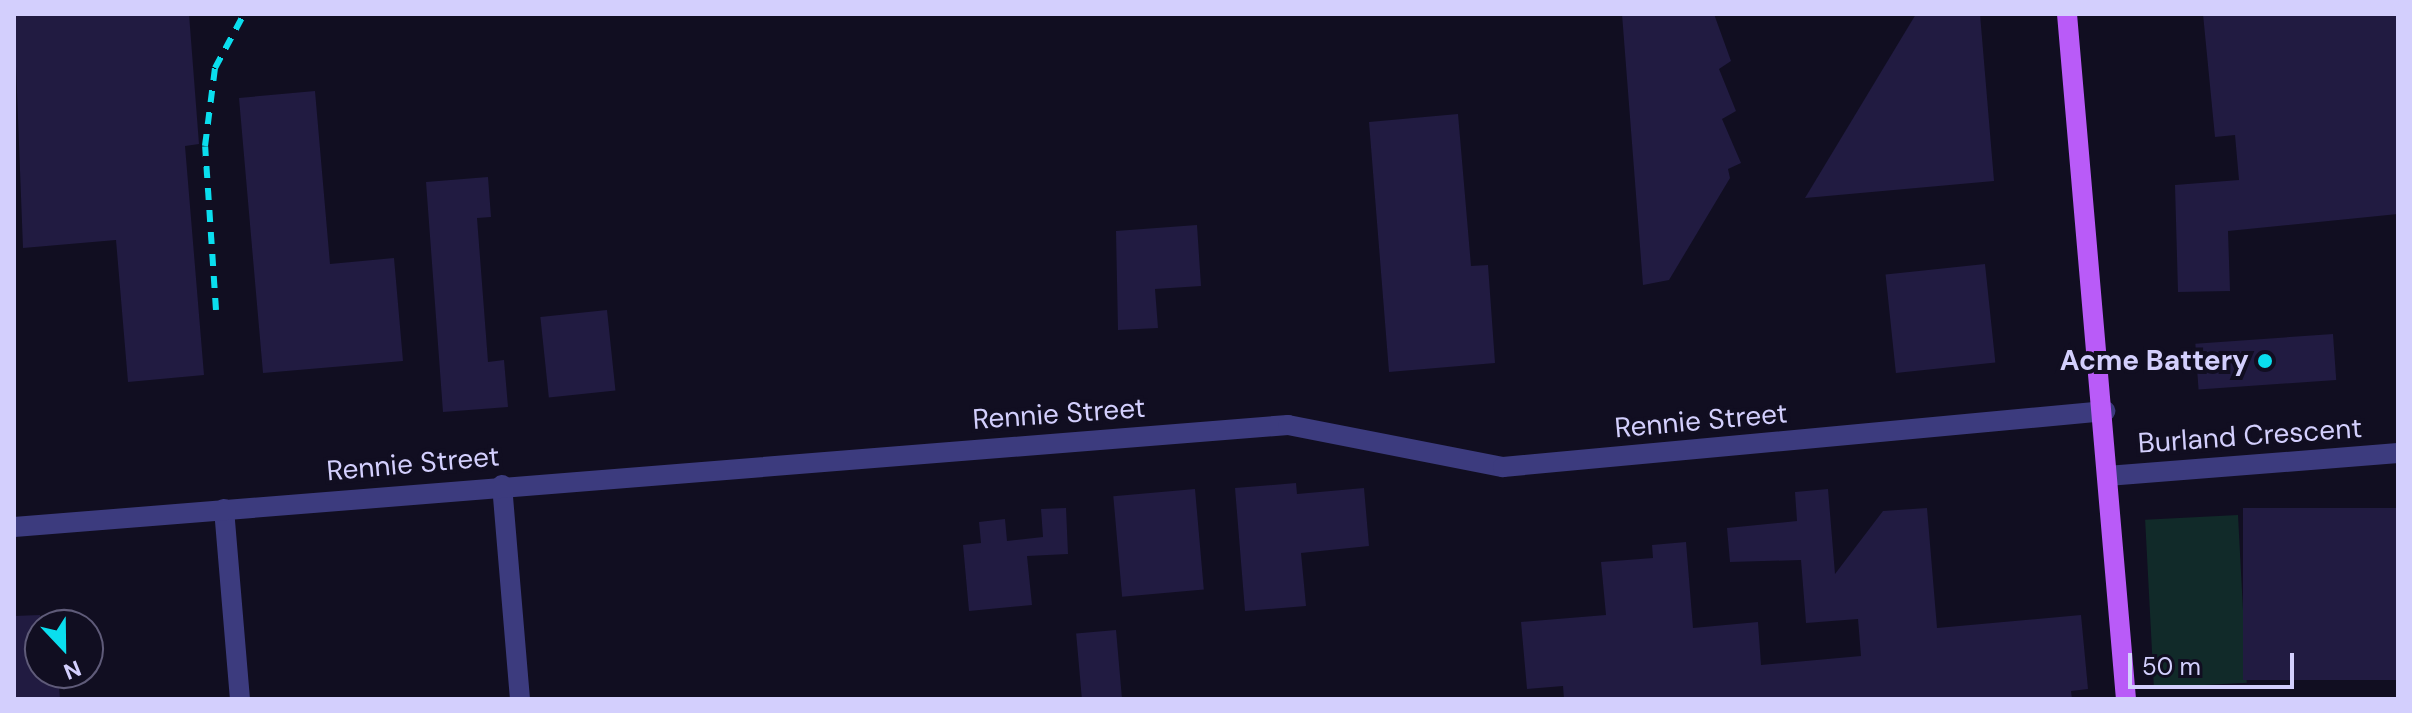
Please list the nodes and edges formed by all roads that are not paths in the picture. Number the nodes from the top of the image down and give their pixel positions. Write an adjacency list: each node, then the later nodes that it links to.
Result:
1 (2067, 14): 2 (main road)
2 (2105, 411): 4 (main road); 5 (street, Rennie Street)
3 (2398, 453): 4 (street, Burland Crescent)
4 (2107, 476): 10 (main road)
5 (502, 485): 6 (street, Rennie Street); 9 (street)
6 (224, 509): 7 (street, Rennie Street); 8 (street)
7 (14, 527)
8 (240, 699)
9 (520, 699)
10 (2126, 699)

